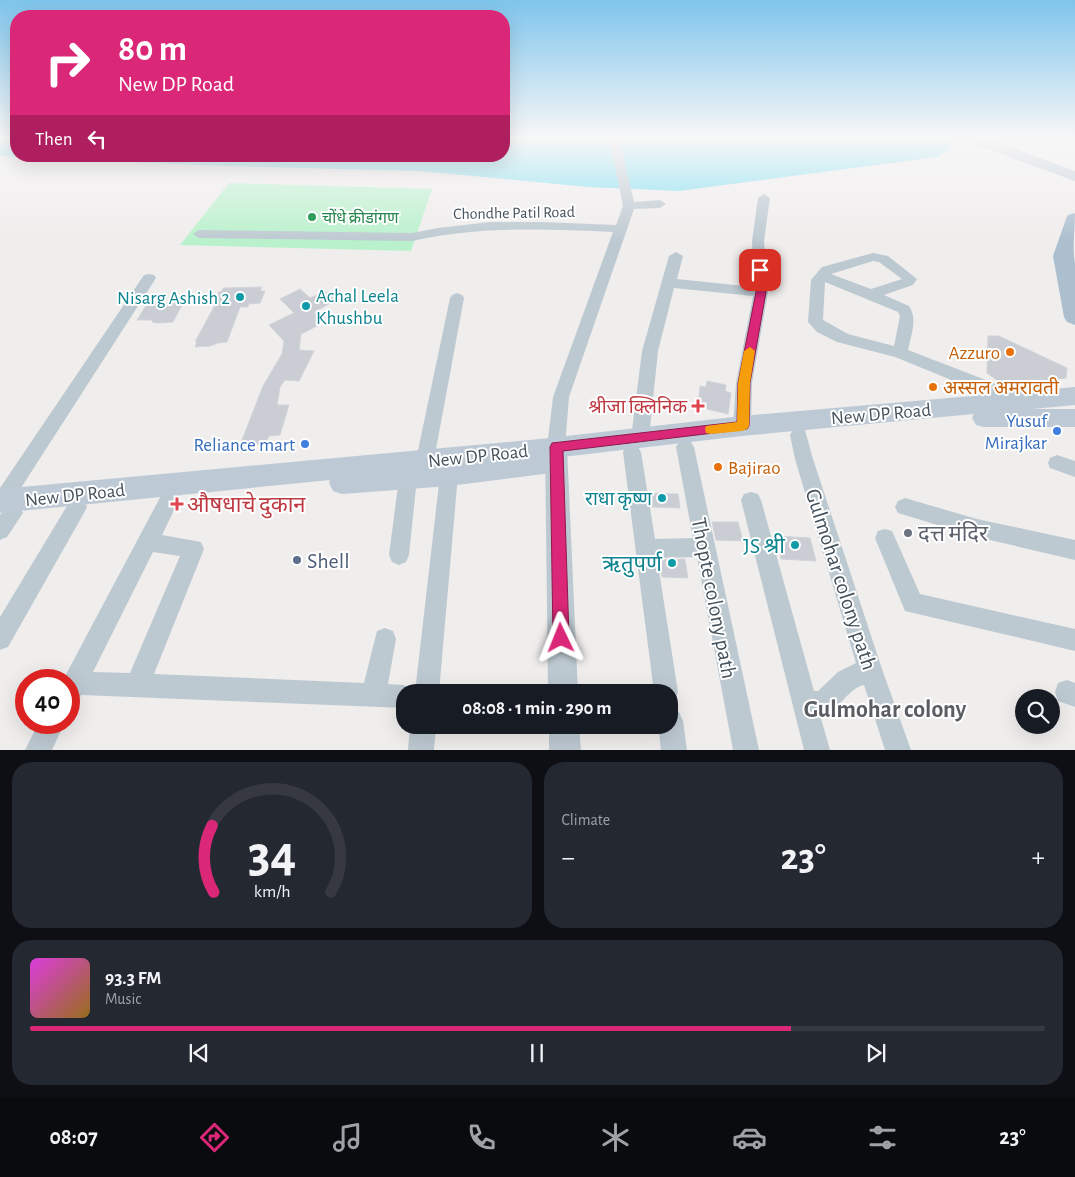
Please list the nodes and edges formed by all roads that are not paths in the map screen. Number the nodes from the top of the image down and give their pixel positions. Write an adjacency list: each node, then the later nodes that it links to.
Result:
1 (622, 172): 3 (street)
2 (764, 198): 12 (street)
3 (628, 202): 4 (street); 6 (street)
4 (660, 204)
5 (1075, 219): 15 (main road)
6 (621, 229): 7 (street, Chondhe Patil Road); 24 (street)
7 (199, 234)
8 (676, 256): 11 (street)
9 (822, 276): 13 (street); 13 (street); 16 (street)
10 (149, 278): 33 (street)
11 (669, 283): 12 (street); 22 (street)
12 (761, 292): 20 (street)
13 (871, 294): 16 (street)
14 (457, 298): 26 (street)
15 (1075, 317)
16 (900, 353): 18 (street)
17 (1075, 396): 18 (main road, New DP Road)
18 (1021, 401): 20 (main road, New DP Road)
19 (1075, 418): 21 (main road, New DP Road)
20 (742, 426): 22 (main road, New DP Road)
21 (799, 435): 23 (main road, New DP Road); 43 (street, Gulmohar colony path)
22 (636, 445): 23 (main road, New DP Road); 24 (main road, New DP Road); 37 (street)
23 (685, 447): 36 (street, Thopte colony path)
24 (556, 454): 26 (main road, New DP Road); 28 (main road, New DP Road); 47 (street)
25 (1057, 463): 27 (street)
26 (416, 469): 28 (main road, New DP Road); 29 (main road, New DP Road); 33 (main road, New DP Road); 39 (street)
27 (1075, 469)
28 (450, 475): 46 (street)
29 (171, 496): 31 (main road, New DP Road); 35 (street)
30 (752, 500): 52 (street)
31 (77, 506): 33 (main road, New DP Road); 41 (street)
32 (905, 507): 38 (street)
33 (3, 512)
34 (885, 538): 42 (street)
35 (148, 542): 44 (street); 45 (street)
36 (704, 546): 37 (street); 61 (street, Thopte colony path)
37 (646, 549): 48 (street)
38 (1075, 550)
39 (398, 555)
40 (385, 639): 50 (street)
41 (0, 640)
42 (1075, 640)
43 (871, 672): 52 (street); 63 (street, Gulmohar colony path)
44 (80, 673)
45 (138, 684): 49 (street); 50 (street)
46 (428, 684)
47 (563, 684)
48 (665, 684)
49 (80, 688)
50 (374, 696): 51 (street)
51 (396, 697)
52 (806, 704): 62 (street)
53 (47, 734): 57 (street)
54 (423, 734): 58 (street)
55 (564, 734): 59 (street)
56 (672, 734): 60 (street)
57 (38, 750)
58 (421, 750)
59 (565, 750)
60 (674, 750)
61 (746, 750)
62 (817, 750)
63 (898, 750)

